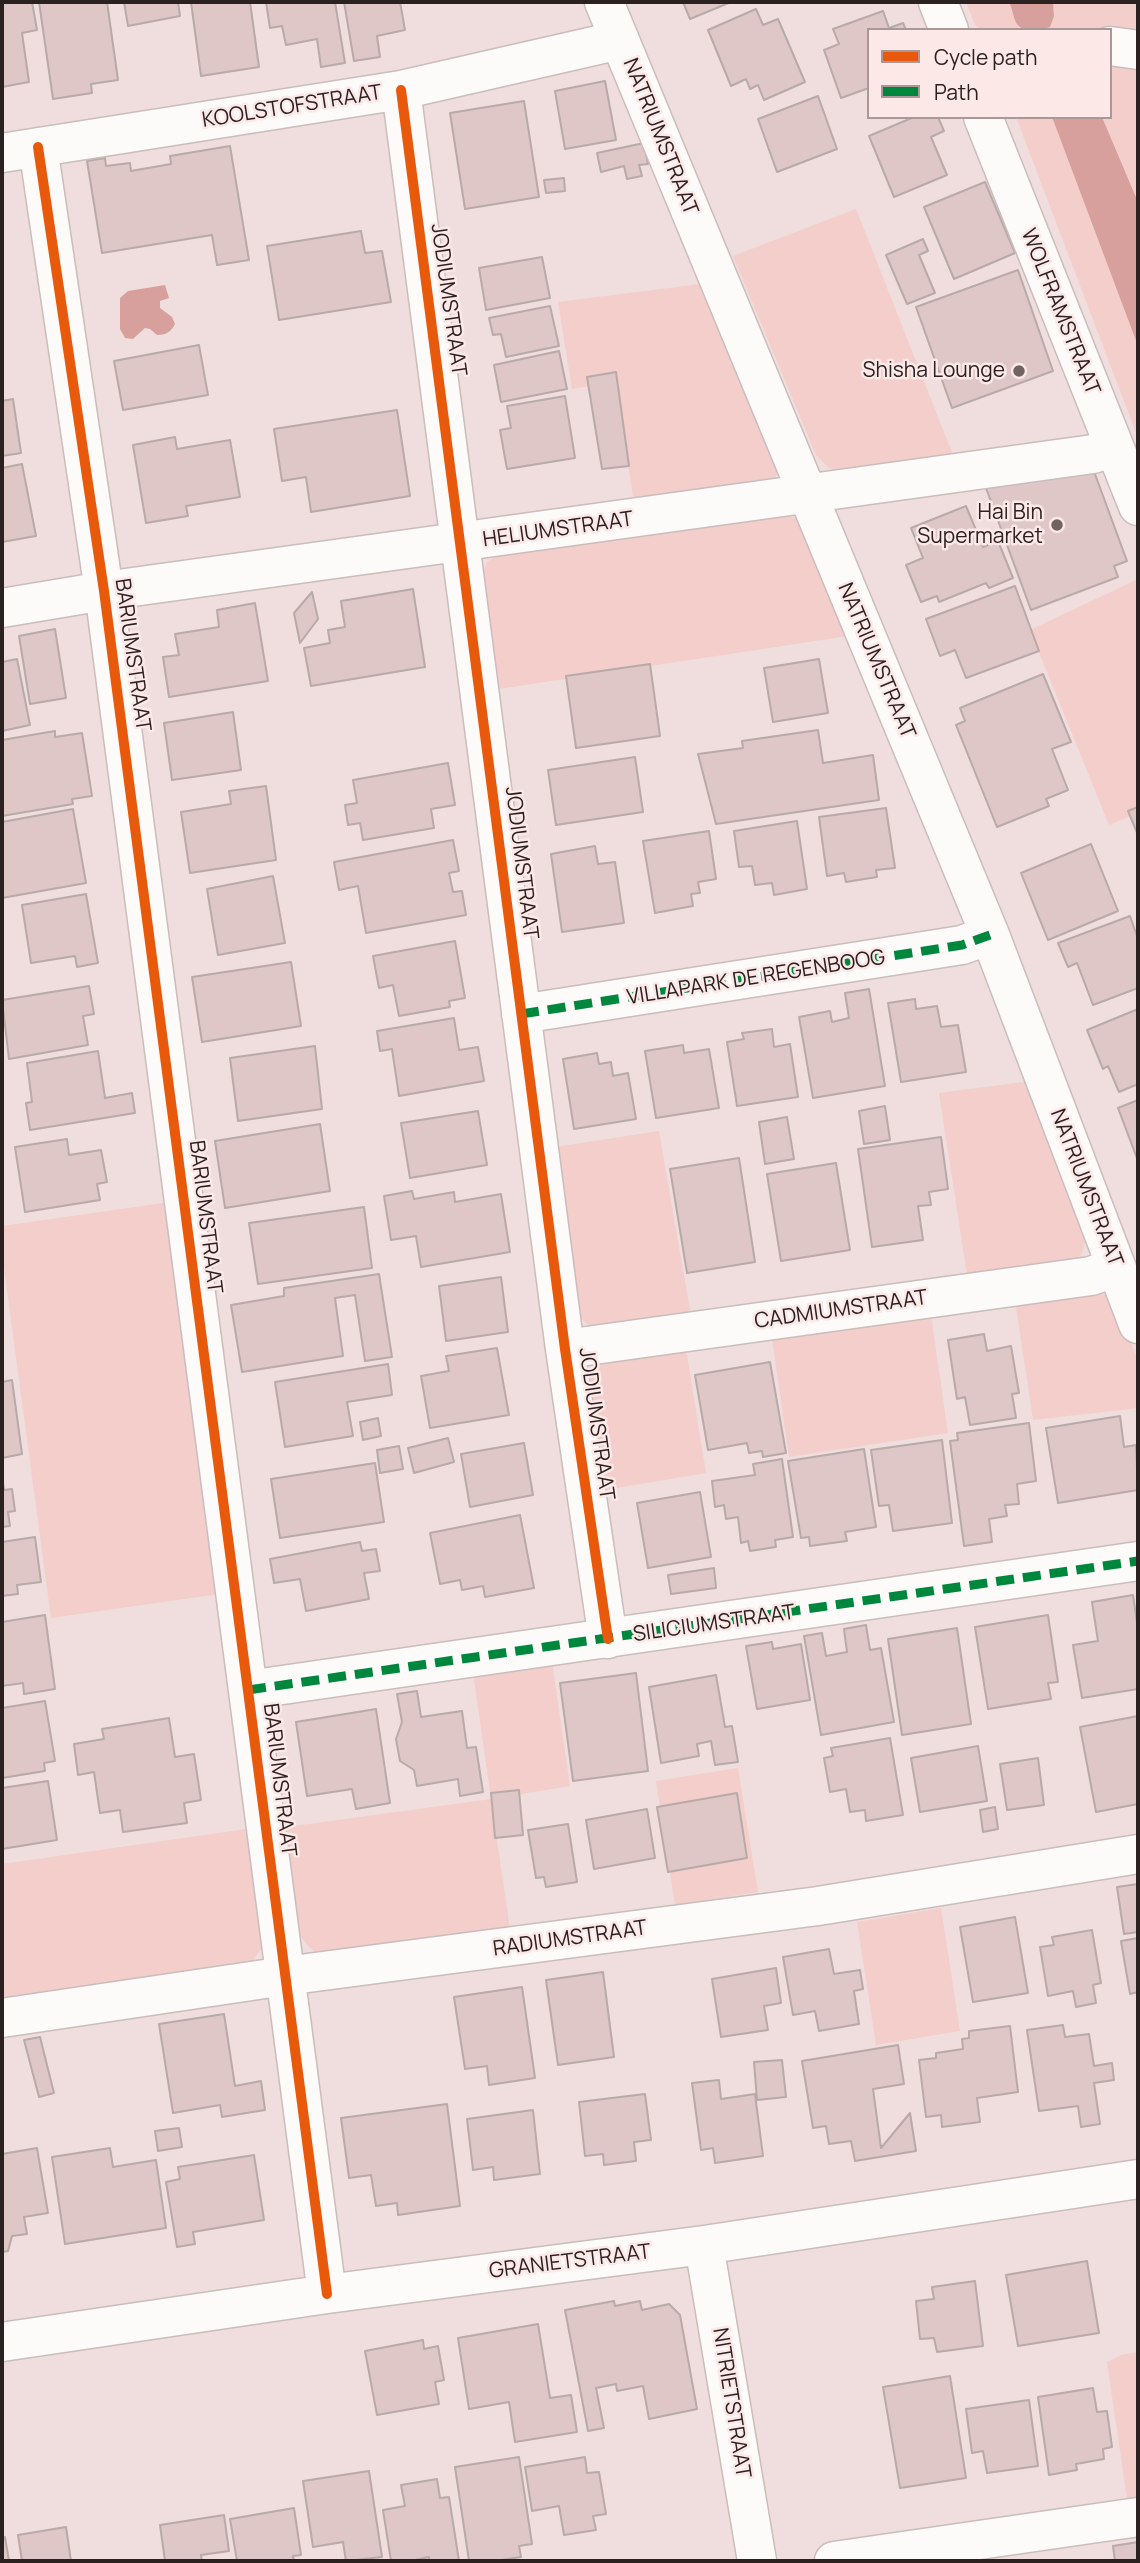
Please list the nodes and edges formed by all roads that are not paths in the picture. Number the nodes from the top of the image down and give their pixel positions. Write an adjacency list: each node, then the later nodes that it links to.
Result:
1 (604, 2): 4 (street, NATRIUMSTRAAT)
2 (938, 2): 3 (street)
3 (948, 28)
4 (620, 40): 7 (street, KOOLSTOFSTRAAT); 11 (street, NATRIUMSTRAAT)
5 (1112, 46): 6 (street)
6 (1138, 50)
7 (401, 90): 9 (street, KOOLSTOFSTRAAT); 13 (street, JODIUMSTRAAT)
8 (984, 119): 10 (street, WOLFRAMSTRAAT)
9 (20, 150): 14 (street, BARIUMSTRAAT)
10 (1113, 447): 11 (street, HELIUMSTRAAT); 12 (street, WOLFRAMSTRAAT)
11 (807, 495): 13 (street, HELIUMSTRAAT); 16 (street, NATRIUMSTRAAT)
12 (1138, 506)
13 (461, 543): 14 (street, HELIUMSTRAAT); 17 (street, JODIUMSTRAAT)
14 (104, 591): 15 (street, HELIUMSTRAAT); 23 (street, BARIUMSTRAAT)
15 (2, 608)
16 (990, 935): 17 (street, VILLAPARK DE REGENBOOG); 18 (street, NATRIUMSTRAAT)
17 (521, 1014): 20 (street, JODIUMSTRAAT)
18 (1116, 1267): 19 (street, NATRIUMSTRAAT); 20 (street, CADMIUMSTRAAT)
19 (1138, 1324)
20 (565, 1349): 22 (street, JODIUMSTRAAT)
21 (1138, 1561): 22 (street, SILICIUMSTRAAT)
22 (608, 1639): 23 (street, SILICIUMSTRAAT)
23 (248, 1690): 25 (street, BARIUMSTRAAT)
24 (1138, 1854): 25 (street, RADIUMSTRAAT)
25 (285, 1976): 26 (street, RADIUMSTRAAT); 29 (street, BARIUMSTRAAT)
26 (2, 2018)
27 (1138, 2179): 28 (street, GRANIETSTRAAT)
28 (705, 2245): 29 (street, GRANIETSTRAAT); 32 (street, NITRIETSTRAAT)
29 (327, 2294): 30 (street, GRANIETSTRAAT)
30 (2, 2342)
31 (1138, 2517): 33 (street)
32 (757, 2561)
33 (834, 2561)

